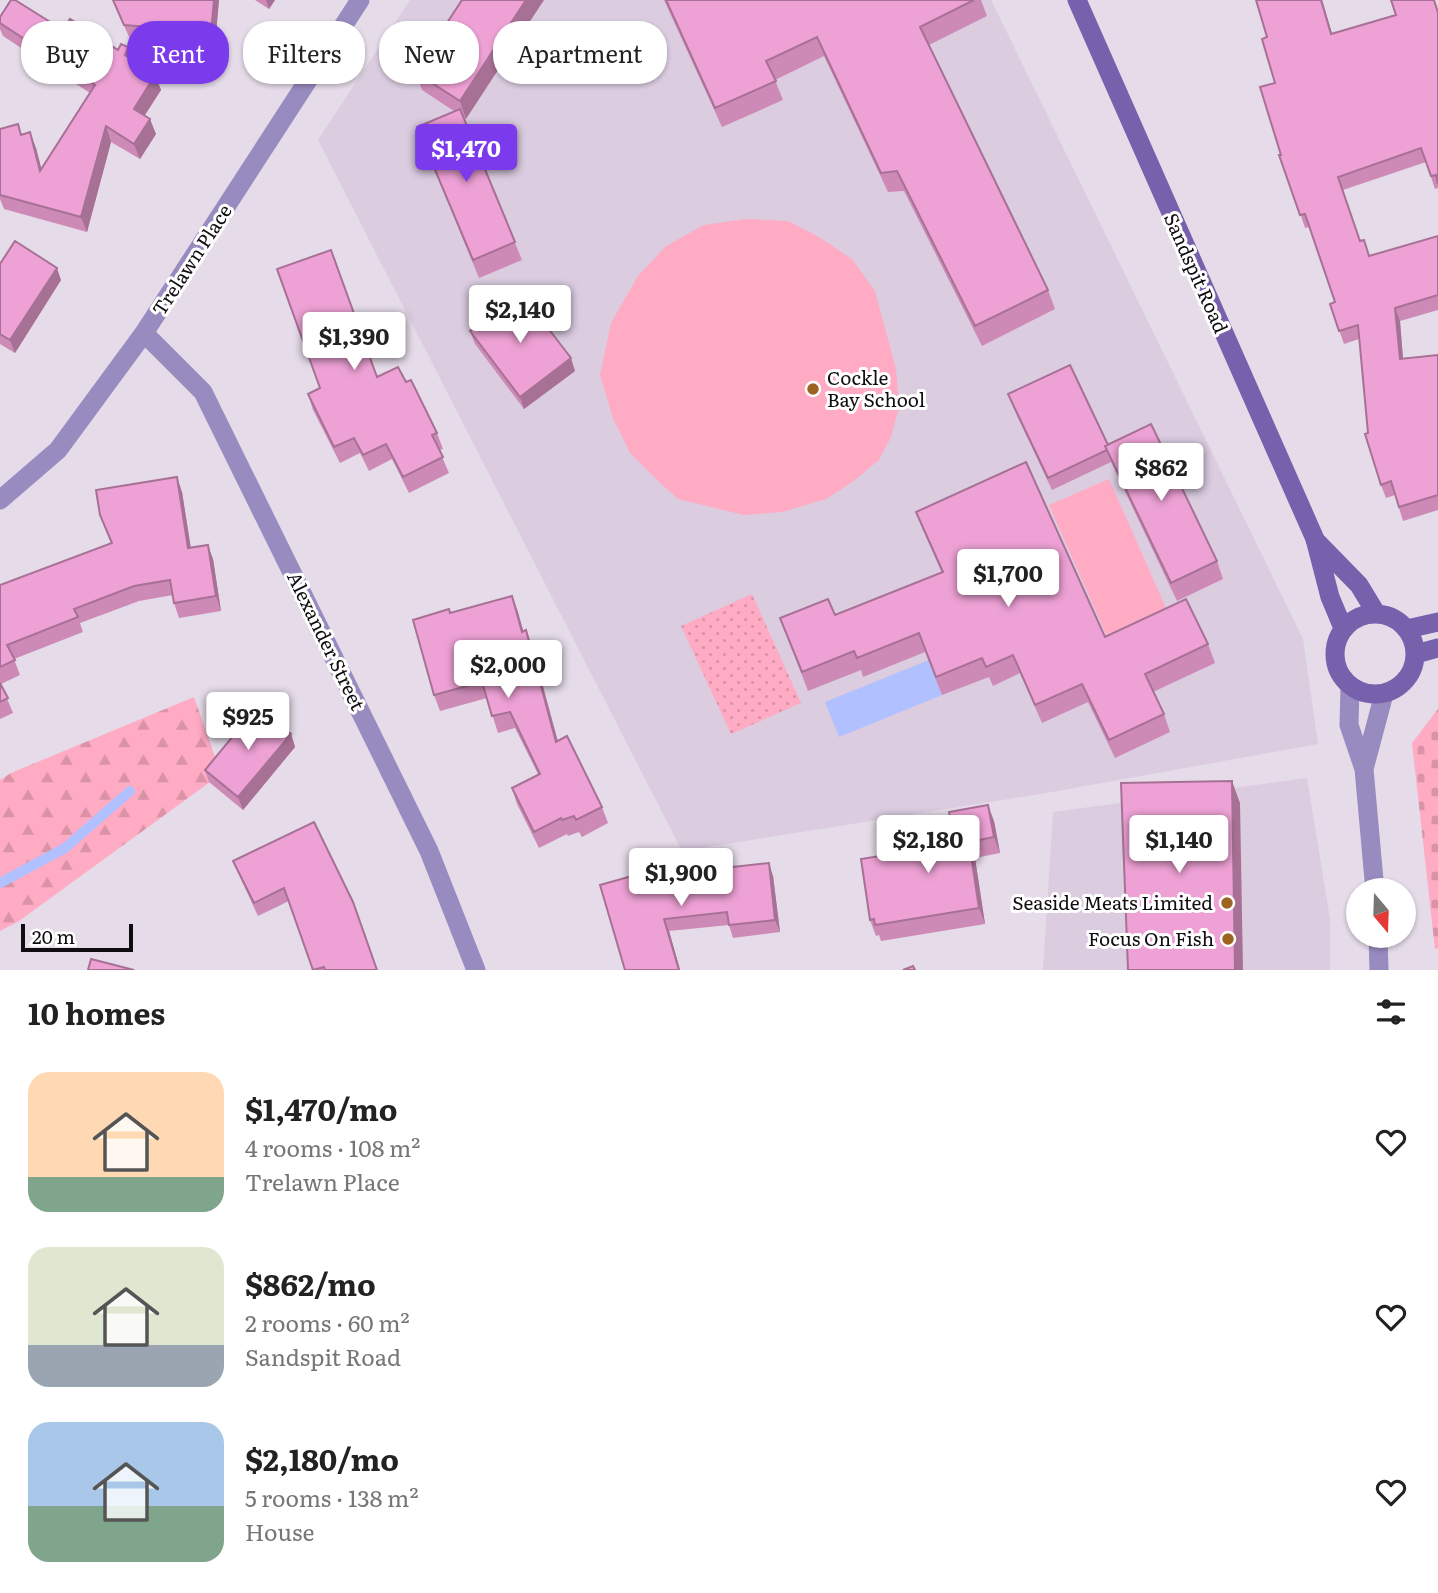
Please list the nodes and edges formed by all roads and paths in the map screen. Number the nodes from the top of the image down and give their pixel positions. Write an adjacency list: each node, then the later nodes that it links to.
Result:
1 (360, 0): 3 (street, Trelawn Place)
2 (1075, 2): 5 (main road, Sandspit Road)
3 (144, 333): 4 (street, Trelawn Place); 17 (street, Alexander Street)
4 (0, 500)
5 (1314, 539): 6 (main road, Sandspit Road); 8 (main road, Sandspit Road)
6 (1376, 613): 8 (main road); 9 (main road)
7 (1438, 622): 9 (main road)
8 (1343, 628): 12 (main road)
9 (1407, 629): 11 (main road)
10 (1438, 648): 11 (main road)
11 (1416, 654): 13 (main road)
12 (1350, 687): 13 (main road); 14 (street)
13 (1384, 694): 14 (street)
14 (1364, 769): 15 (street)
15 (1375, 878)
16 (1378, 948): 18 (street)
17 (476, 970)
18 (1378, 970)

